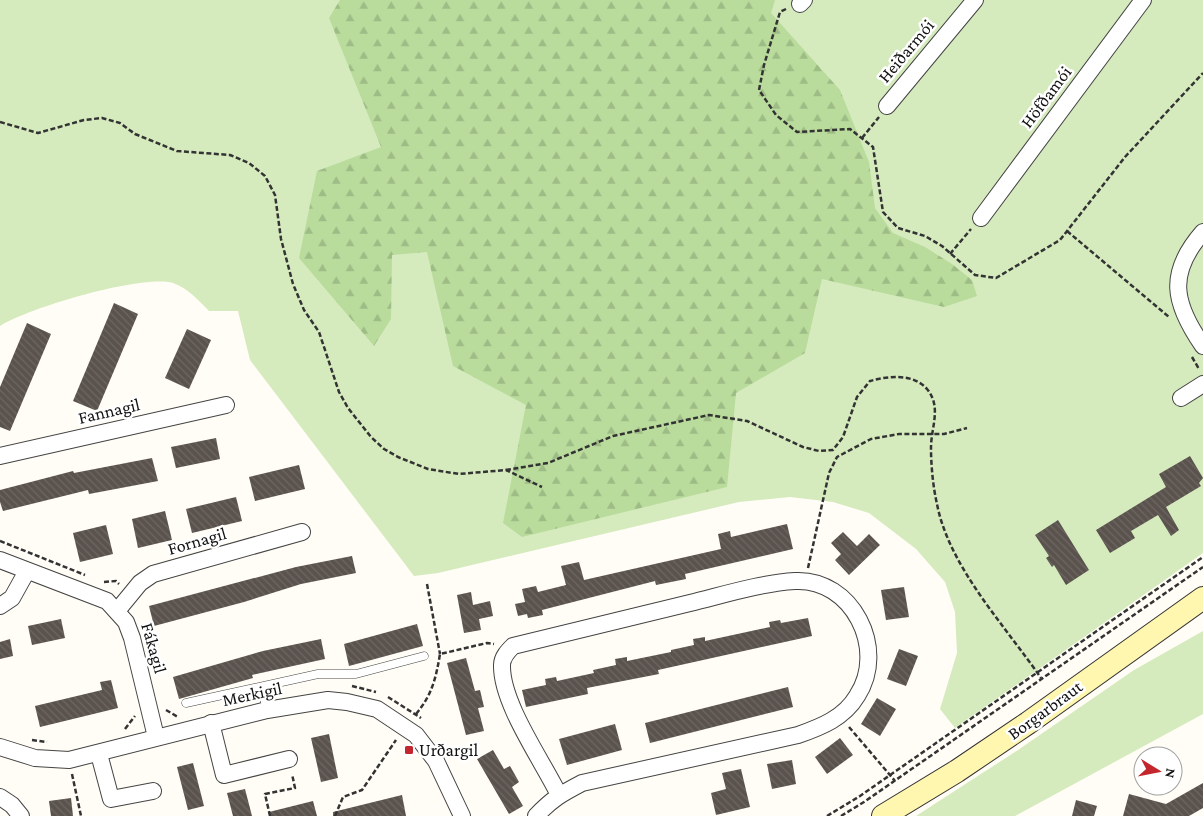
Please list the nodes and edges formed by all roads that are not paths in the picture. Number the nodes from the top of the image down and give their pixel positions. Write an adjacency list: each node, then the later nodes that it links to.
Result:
1 (975, 0): 3 (street, Heiðarmói)
2 (1143, 0): 4 (street, Höfðamói)
3 (887, 106)
4 (980, 218)
5 (1203, 232): 6 (street)
6 (1196, 350)
7 (1203, 384): 8 (street)
8 (1181, 398)
9 (226, 405): 10 (street, Fannagil)
10 (0, 456)
11 (302, 532): 16 (street, Fornagil)
12 (0, 560): 13 (street, Fákagil)
13 (27, 571): 15 (street); 16 (street, Fákagil)
14 (1203, 598): 32 (street, Borgarbraut)
15 (0, 606)
16 (117, 610): 22 (street, Fákagil)
17 (424, 656): 18 (lane)
18 (261, 687): 19 (lane); 20 (lane)
19 (186, 703)
20 (266, 710): 21 (street, Merkigil); 30 (street, Merkigil)
21 (211, 723): 22 (street, Merkigil); 25 (street)
22 (156, 737): 24 (street, Merkigil)
23 (0, 747): 24 (street, Merkigil)
24 (99, 754): 26 (street)
25 (289, 759)
26 (153, 790)
27 (559, 795): 27 (street); 31 (street)
28 (0, 797): 29 (street)
29 (20, 816)
30 (462, 816)
31 (536, 816)
32 (883, 816)

